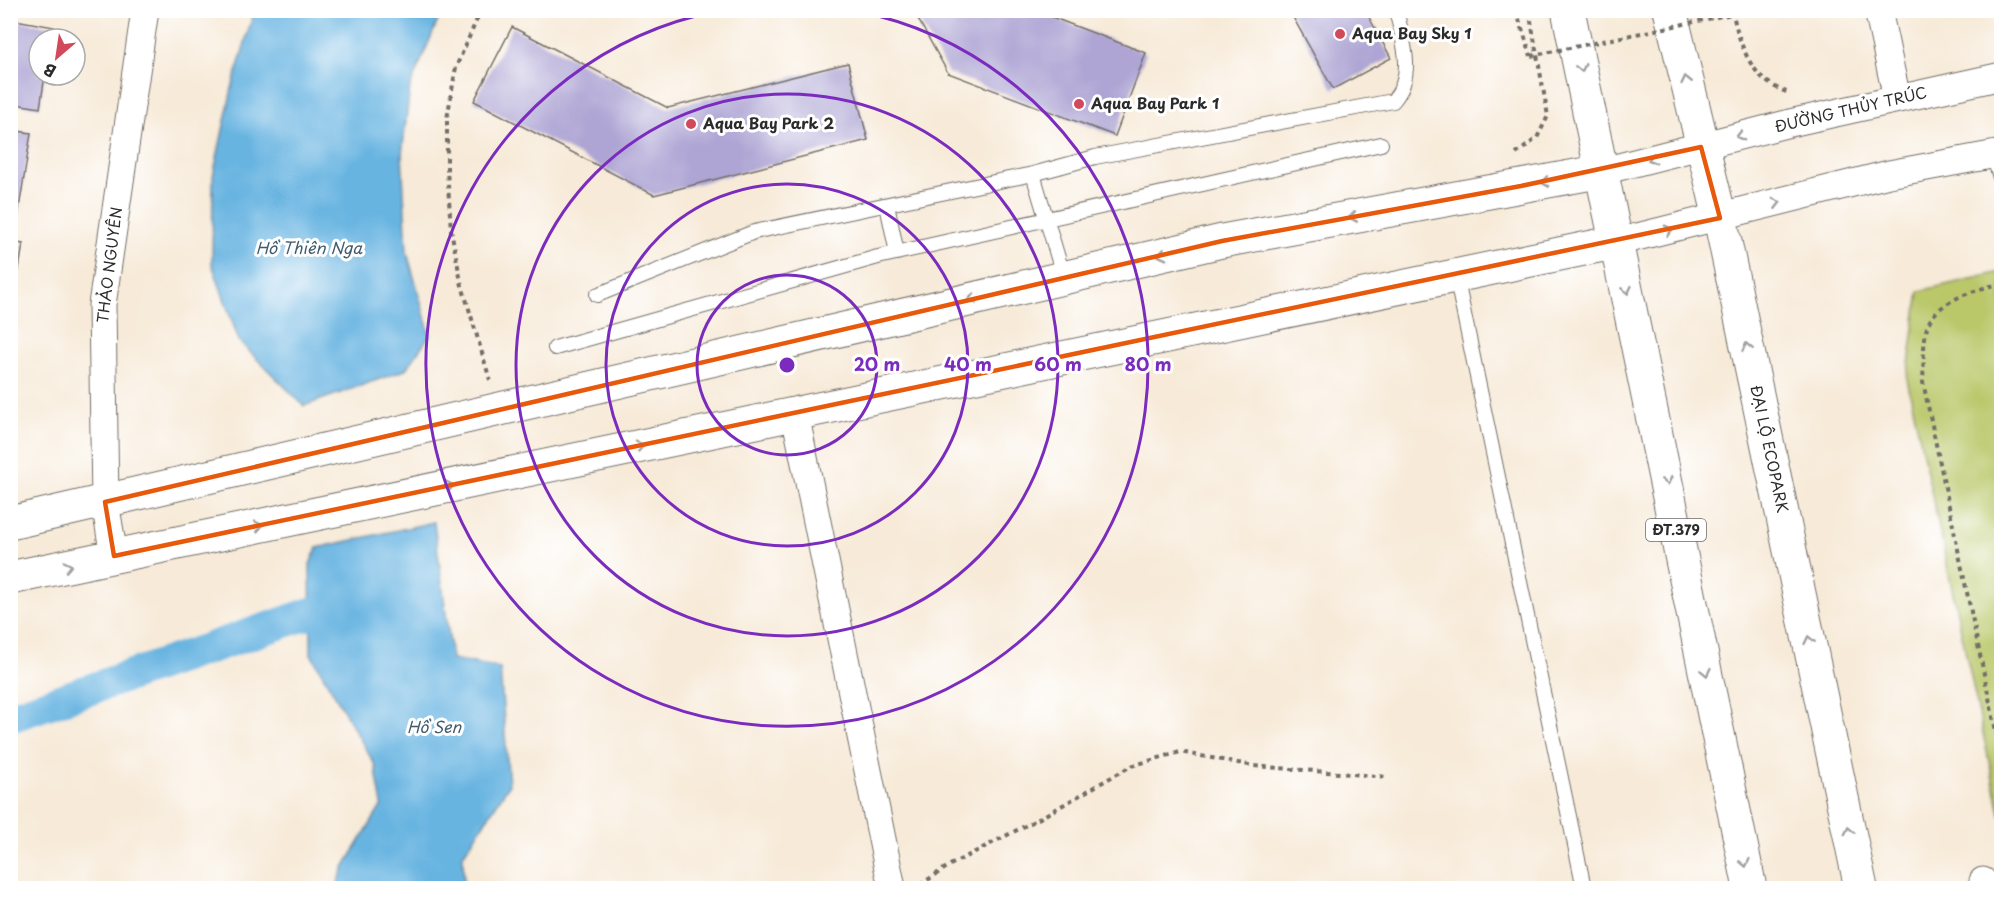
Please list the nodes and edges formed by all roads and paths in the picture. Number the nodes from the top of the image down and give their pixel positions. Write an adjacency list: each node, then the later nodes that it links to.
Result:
1 (145, 10): 33 (street, THẢO NGUYÊN)
2 (481, 10): 31 (path)
3 (1396, 10): 19 (lane)
4 (1516, 10): 9 (path, bridge)
5 (1528, 10): 16 (path)
6 (1568, 10): 18 (main road, ĐT.379, one-way to 18)
7 (1670, 10): 15 (main road, ĐẠI LỘ ECOPARK, one-way to 7)
8 (1732, 10): 12 (path)
9 (1751, 10)
10 (1878, 10): 13 (street)
11 (2001, 75): 13 (street, ĐƯỜNG THỦY TRÚC)
12 (1793, 94)
13 (1897, 99): 15 (street, ĐƯỜNG THỦY TRÚC, one-way to 15)
14 (1382, 144): 23 (lane)
15 (1701, 147): 18 (street, ĐƯỜNG THỦY TRÚC, one-way to 18); 22 (main road, ĐẠI LỘ ECOPARK)
16 (1516, 154)
17 (1997, 154): 20 (lane); 22 (street, one-way to 17)
18 (1603, 171): 24 (main road, ĐT.379); 27 (main road, one-way to 27)
19 (1032, 174): 21 (lane); 23 (lane)
20 (2001, 184)
21 (886, 205): 25 (lane); 29 (lane)
22 (1720, 218): 24 (street, one-way to 22); 43 (main road, ĐẠI LỘ ECOPARK, one-way to 22)
23 (1046, 220): 25 (lane); 27 (lane)
24 (1617, 242): 26 (main road); 42 (main road, ĐT.379, one-way to 42)
25 (897, 253): 30 (lane)
26 (1456, 276): 32 (main road); 41 (lane)
27 (1064, 278): 31 (main road, one-way to 31)
28 (2001, 283): 37 (path)
29 (597, 295)
30 (555, 348)
31 (499, 410): 33 (main road)
32 (795, 414): 35 (main road, one-way to 32); 39 (street)
33 (105, 502): 34 (main road); 35 (street, THẢO NGUYÊN)
34 (10, 523)
35 (114, 556): 36 (main road, one-way to 35)
36 (10, 578)
37 (2001, 760)
38 (1388, 777): 40 (path)
39 (892, 888)
40 (914, 888)
41 (1584, 888)
42 (1750, 888)
43 (1861, 888)

